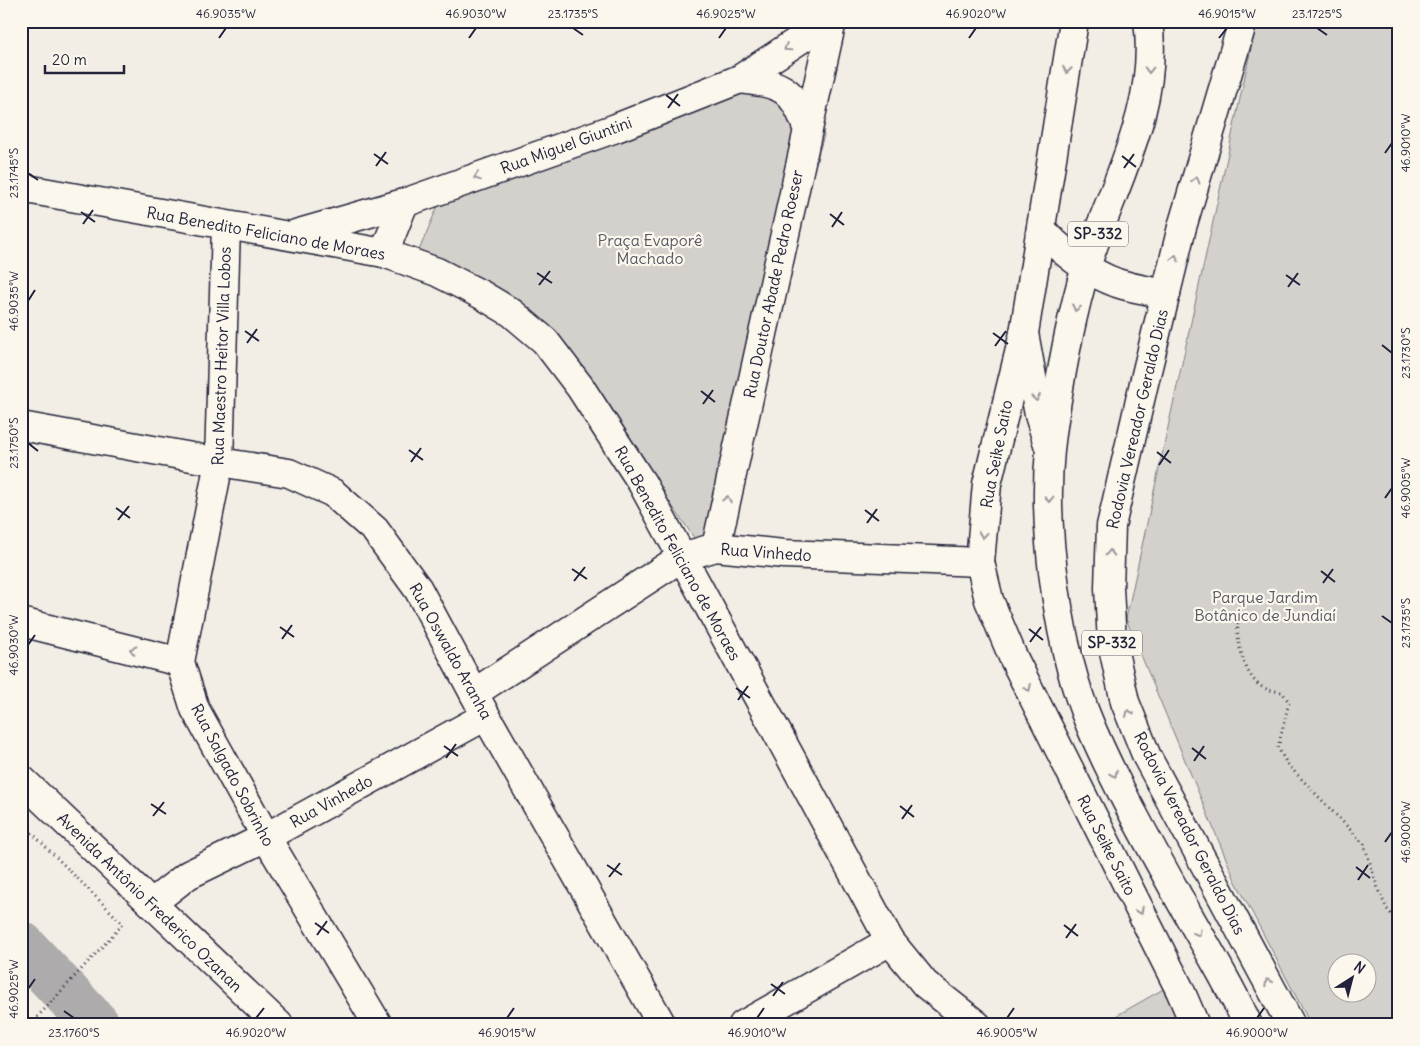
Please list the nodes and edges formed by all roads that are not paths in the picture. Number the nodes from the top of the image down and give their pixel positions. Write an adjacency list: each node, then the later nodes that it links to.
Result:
1 (830, 21): 5 (street, Rua Miguel Giuntini, one-way to 5); 6 (street, Rua Doutor Abade Pedro Roeser)
2 (1074, 21): 10 (street, Rua Seike Saito, one-way to 10)
3 (1148, 21): 13 (street, SP-332, one-way to 13)
4 (1243, 21): 14 (street, Rodovia Vereador Geraldo Dias / SP-332, one-way to 4)
5 (740, 79): 6 (street); 8 (street, Rua Miguel Giuntini, one-way to 8)
6 (807, 128): 19 (street, Rua Doutor Abade Pedro Roeser, one-way to 6)
7 (21, 188): 9 (street, Rua Benedito Feliciano de Moraes)
8 (404, 203): 11 (street, Rua Miguel Giuntini); 12 (street)
9 (226, 226): 11 (street, Rua Benedito Feliciano de Moraes); 18 (street, Rua Maestro Heitor Villa Lobos)
10 (1041, 229): 13 (street); 15 (street, Rua Seike Saito)
11 (289, 236): 12 (street, Rua Benedito Feliciano de Moraes)
12 (384, 253): 20 (street, Rua Benedito Feliciano de Moraes)
13 (1086, 268): 14 (street); 17 (street, SP-332, one-way to 17)
14 (1166, 294): 36 (street, Rodovia Vereador Geraldo Dias / SP-332, one-way to 14)
15 (1024, 333): 17 (street, one-way to 17); 21 (street, Rua Seike Saito, one-way to 21)
16 (21, 426): 18 (street, Rua Oswaldo Aranha)
17 (1050, 450): 35 (street, SP-332, one-way to 35)
18 (219, 462): 23 (street, Rua Maestro Heitor Villa Lobos); 24 (street, Rua Oswaldo Aranha)
19 (716, 546): 20 (street, Rua Vinhedo); 21 (street, Rua Vinhedo)
20 (682, 557): 24 (street, Rua Vinhedo); 28 (street, Rua Benedito Feliciano de Moraes)
21 (980, 562): 34 (street, Rua Seike Saito, one-way to 34)
22 (21, 622): 23 (street, one-way to 22)
23 (180, 662): 26 (street, Rua Salgado Sobrinho)
24 (480, 705): 26 (street, Rua Vinhedo); 31 (street, Rua Oswaldo Aranha)
25 (21, 779): 27 (street, Avenida Antônio Frederico Ozanan)
26 (266, 837): 27 (street, Rua Vinhedo); 30 (street, Rua Salgado Sobrinho)
27 (152, 903): 29 (street, Avenida Antônio Frederico Ozanan)
28 (890, 941): 32 (street); 33 (street, Rua Benedito Feliciano de Moraes)
29 (279, 1025)
30 (378, 1025)
31 (662, 1025)
32 (743, 1025)
33 (977, 1025)
34 (1195, 1025)
35 (1248, 1025)
36 (1291, 1025)

